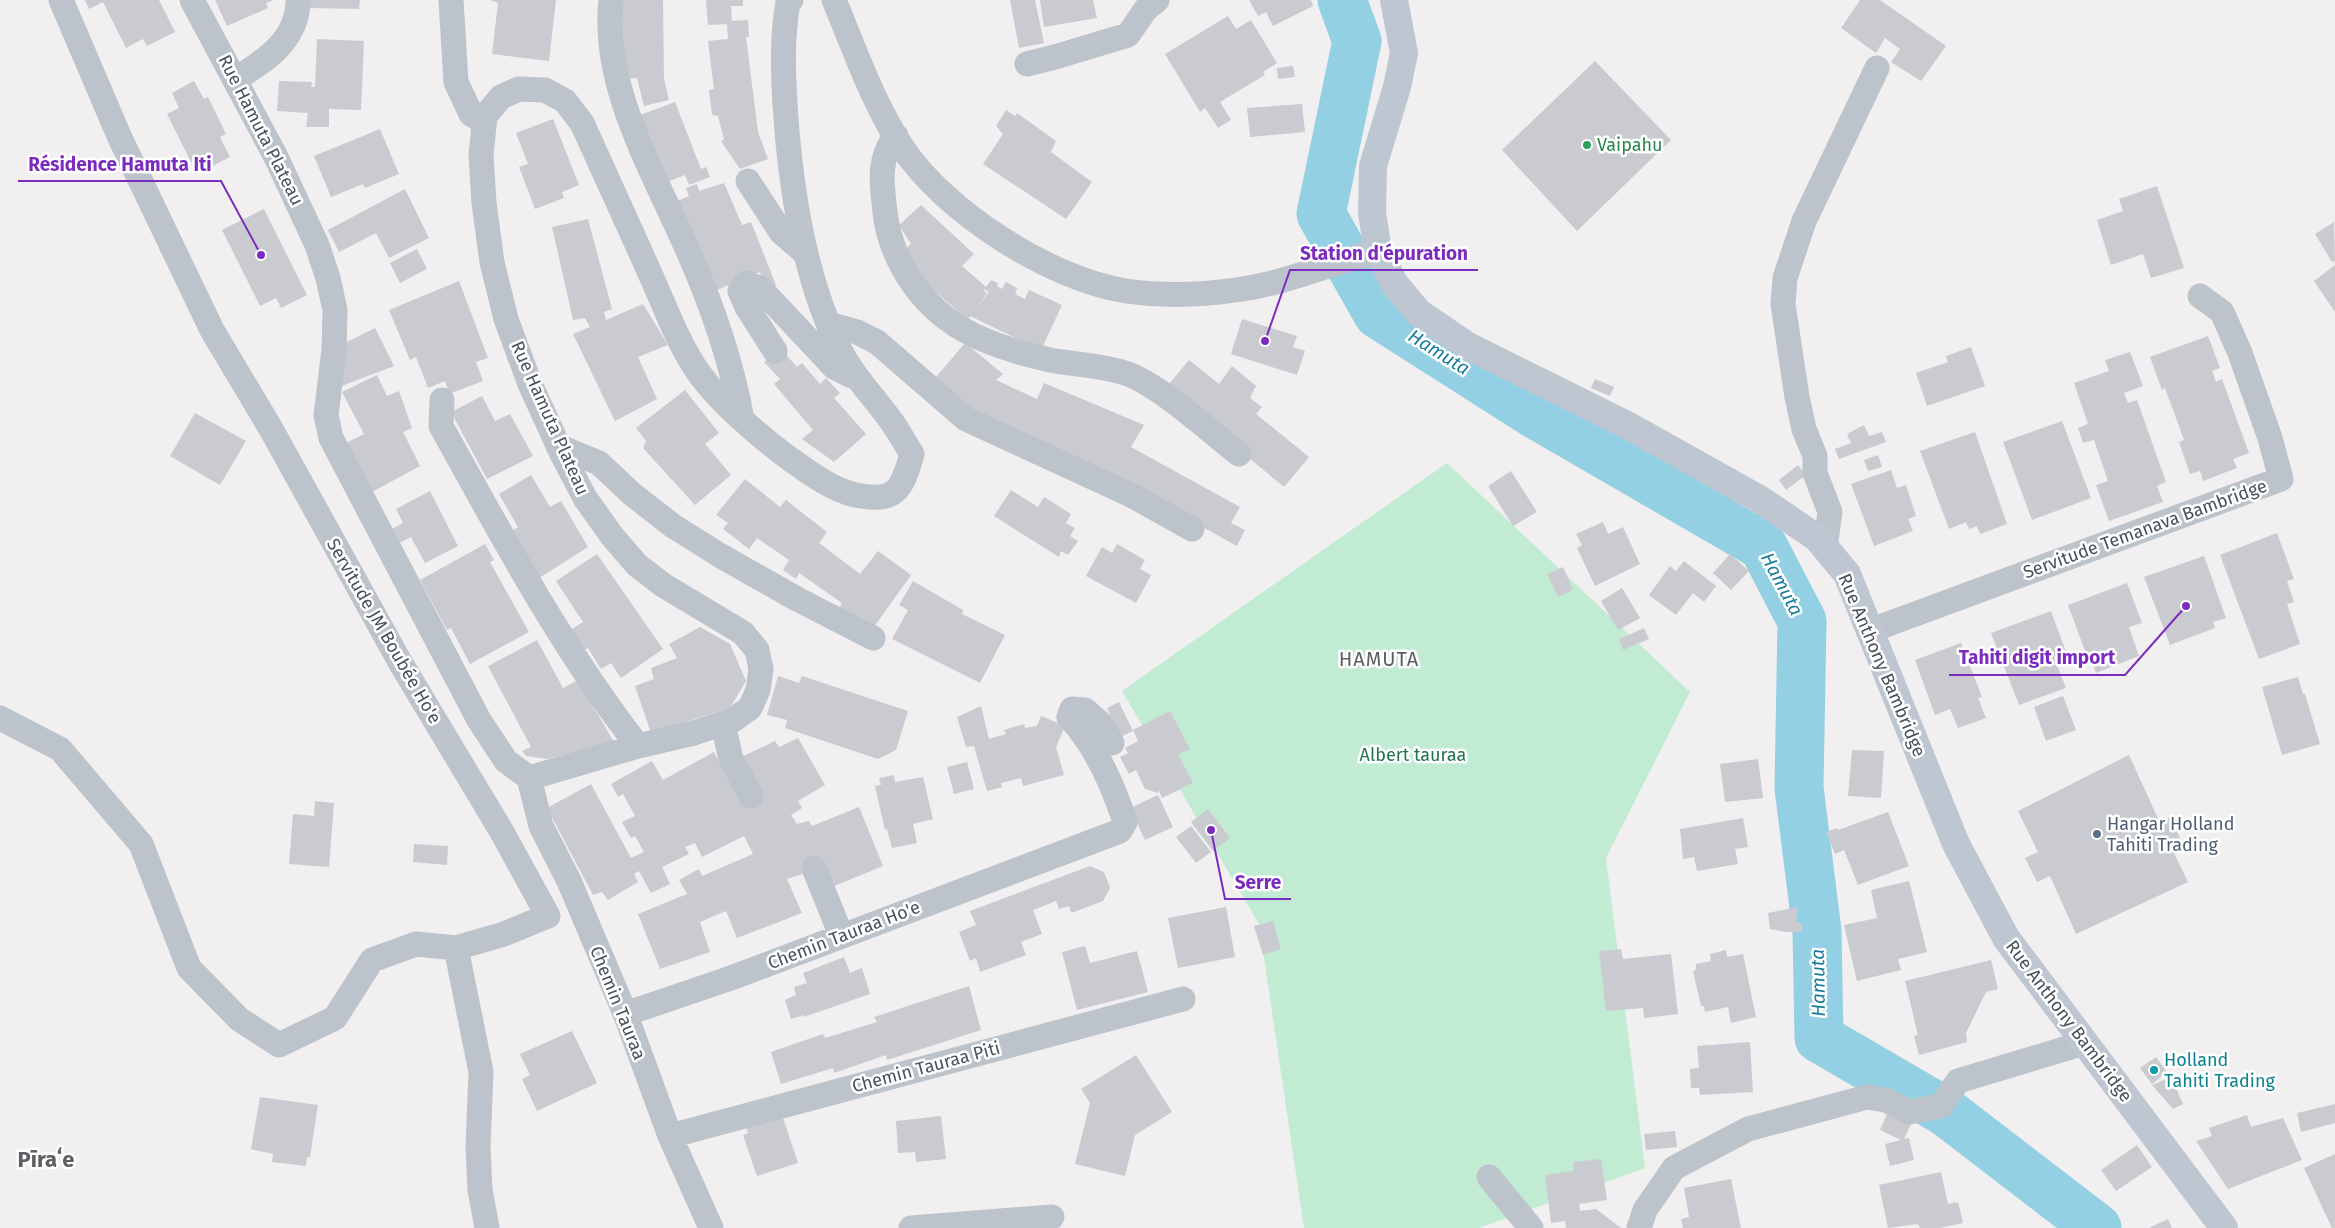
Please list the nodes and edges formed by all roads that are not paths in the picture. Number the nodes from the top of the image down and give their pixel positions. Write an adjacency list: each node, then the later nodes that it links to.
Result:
1 (61, 0): 40 (street, Servitude JM Boubée Ho'e)
2 (192, 0): 12 (street, Rue Hamuta Plateau)
3 (298, 0): 12 (street)
4 (451, 0): 13 (street)
5 (611, 0): 23 (street)
6 (791, 0): 16 (street, Rue Hamuta Plateau)
7 (834, 0): 14 (street)
8 (1157, 0): 10 (street)
9 (1394, 0): 17 (main road, Rue Anthony Bambridge)
10 (1028, 64)
11 (1877, 68): 27 (street)
12 (236, 79): 34 (street, Rue Hamuta Plateau)
13 (484, 122): 23 (street, Rue Hamuta Plateau); 24 (street, Rue Hamuta Plateau)
14 (896, 136): 17 (street); 25 (street)
15 (748, 181): 16 (street)
16 (804, 252): 19 (street, Rue Hamuta Plateau)
17 (1370, 253): 27 (main road, Rue Anthony Bambridge)
18 (2200, 296): 28 (street, Servitude Temanava Bambridge)
19 (830, 324): 21 (street, Rue Hamuta Plateau); 26 (street)
20 (774, 351): 21 (street)
21 (857, 379): 23 (street, Rue Hamuta Plateau)
22 (442, 400): 33 (street)
23 (742, 418)
24 (558, 446): 29 (street); 31 (street, Rue Hamuta Plateau)
25 (1239, 454)
26 (1192, 530)
27 (1824, 547): 28 (main road, Rue Anthony Bambridge)
28 (1872, 630): 43 (main road, Rue Anthony Bambridge)
29 (873, 638)
30 (0, 718): 40 (street)
31 (723, 724): 33 (street, Rue Hamuta Plateau); 36 (street)
32 (1112, 743): 37 (street)
33 (638, 746): 34 (street, Rue Hamuta Plateau)
34 (529, 778): 42 (street, Chemin Tauraa)
35 (1126, 783): 37 (street)
36 (751, 796)
37 (1120, 807): 39 (street, Chemin Tauraa Ho'e)
38 (814, 868): 39 (street)
39 (841, 935): 42 (street, Chemin Tauraa Ho'e)
40 (456, 948): 47 (street)
41 (1183, 999): 44 (street, Chemin Tauraa Piti)
42 (625, 1014): 44 (street, Chemin Tauraa)
43 (2084, 1043): 51 (street); 52 (main road, Rue Anthony Bambridge)
44 (670, 1136): 48 (street, Chemin Tauraa)
45 (1489, 1177): 50 (street)
46 (1052, 1217): 49 (street)
47 (487, 1228)
48 (711, 1228)
49 (911, 1228)
50 (1530, 1228)
51 (1639, 1228)
52 (2224, 1228)

